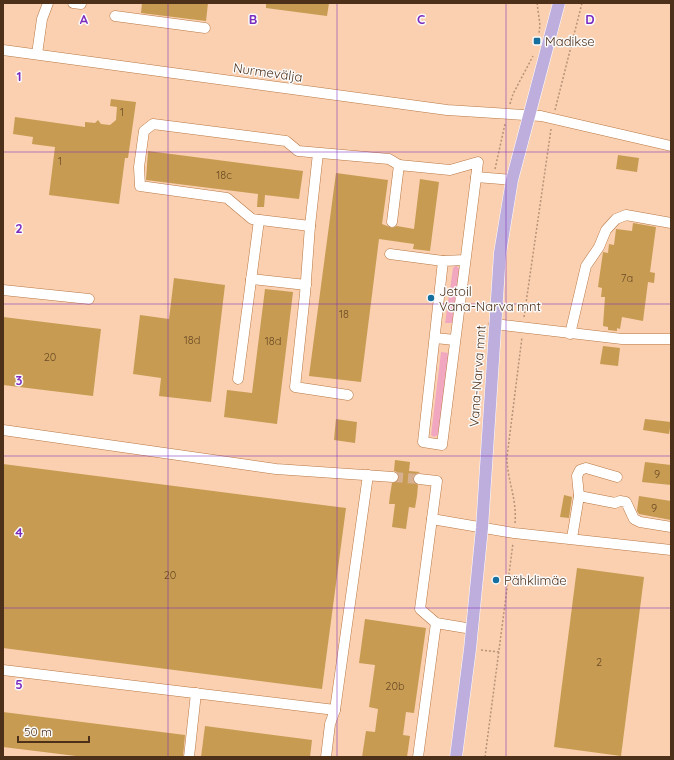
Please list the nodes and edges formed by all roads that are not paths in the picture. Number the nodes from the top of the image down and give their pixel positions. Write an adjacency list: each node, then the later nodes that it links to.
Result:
1 (48, 3): 6 (street)
2 (558, 3): 7 (main road, Vana-Narva mnt)
3 (115, 16): 4 (street)
4 (205, 28)
5 (3, 50): 6 (street, Nurmevälja)
6 (37, 54): 7 (street, Nurmevälja)
7 (529, 115): 8 (street); 12 (main road, Vana-Narva mnt)
8 (671, 146)
9 (318, 153): 10 (street); 13 (street); 16 (street)
10 (399, 165): 11 (street); 14 (street)
11 (476, 177): 12 (street); 18 (street)
12 (512, 180): 24 (main road, Vana-Narva mnt)
13 (259, 220): 16 (street); 20 (street)
14 (392, 222)
15 (671, 223): 25 (street)
16 (310, 226): 21 (street)
17 (390, 254): 19 (street)
18 (465, 260): 19 (street); 28 (street)
19 (443, 261): 26 (street)
20 (251, 279): 21 (street); 29 (street)
21 (306, 285): 30 (street)
22 (3, 290): 23 (street)
23 (88, 299)
24 (494, 324): 25 (street); 39 (main road, Vana-Narva mnt)
25 (570, 334): 27 (street)
26 (435, 338): 28 (street); 28 (street)
27 (671, 339)
28 (455, 340)
29 (238, 378)
30 (348, 395)
31 (3, 430): 32 (street)
32 (368, 475): 33 (street); 46 (street)
33 (393, 477)
34 (617, 477): 36 (street)
35 (419, 479): 37 (street)
36 (579, 496): 38 (street); 40 (street)
37 (432, 519): 39 (street); 42 (street)
38 (671, 527)
39 (482, 528): 40 (street); 43 (main road, Vana-Narva mnt)
40 (572, 538): 41 (street)
41 (671, 550)
42 (436, 623): 43 (street); 49 (street)
43 (472, 629): 50 (main road, Vana-Narva mnt)
44 (3, 670): 45 (street)
45 (196, 693): 46 (street); 47 (street)
46 (335, 710): 48 (street)
47 (189, 757)
48 (326, 757)
49 (418, 757)
50 (456, 757)

